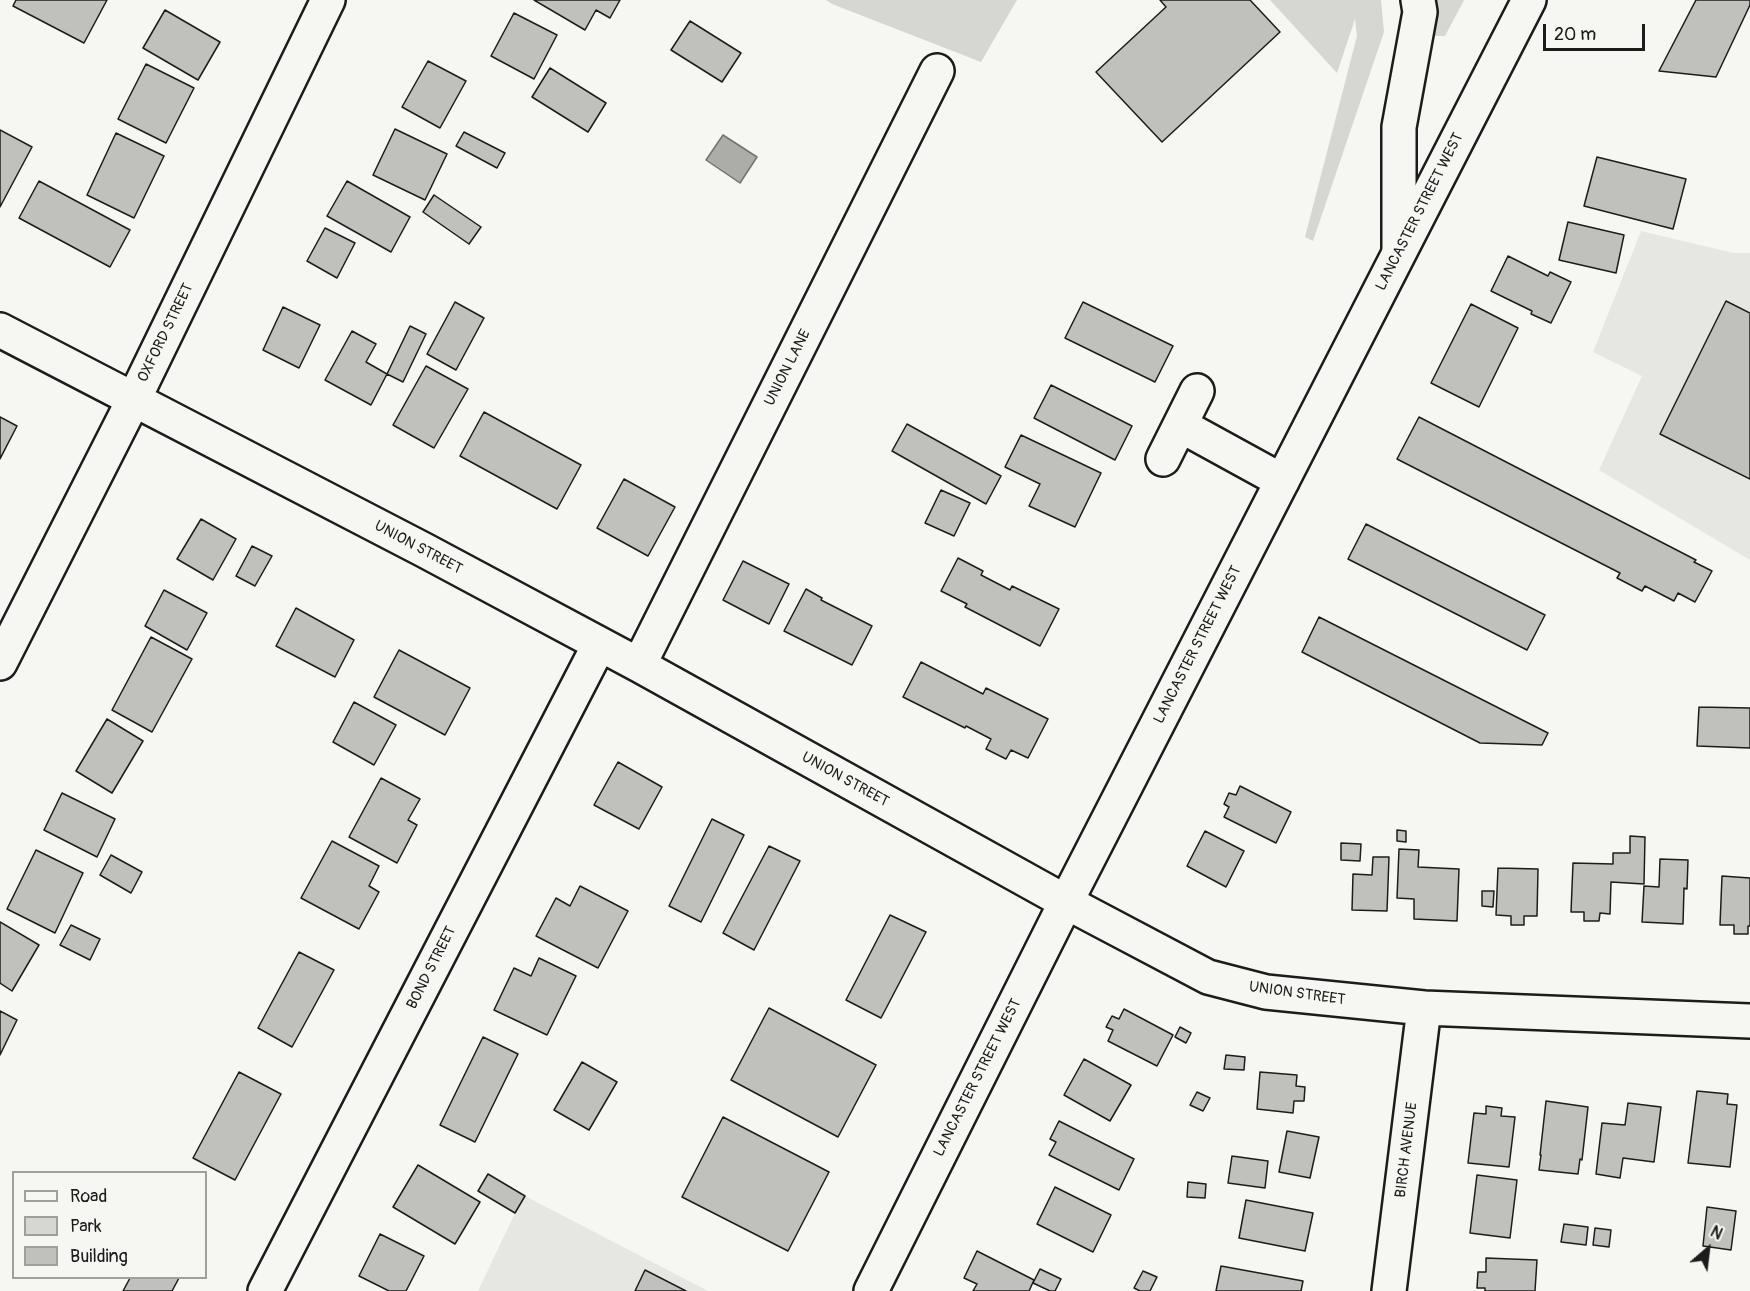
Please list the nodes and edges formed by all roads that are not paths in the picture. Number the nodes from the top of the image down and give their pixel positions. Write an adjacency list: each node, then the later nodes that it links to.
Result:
1 (327, 0): 8 (main road, OXFORD STREET)
2 (1418, 0): 5 (main road)
3 (1529, 0): 5 (main road, LANCASTER STREET WEST)
4 (937, 71): 14 (main road, UNION LANE)
5 (1399, 251): 11 (main road, LANCASTER STREET WEST)
6 (0, 330): 8 (main road, UNION STREET)
7 (1197, 391): 9 (main road)
8 (134, 399): 12 (main road, UNION STREET); 13 (main road, OXFORD STREET)
9 (1180, 425): 10 (main road); 11 (main road)
10 (1163, 459)
11 (1282, 481): 15 (main road, LANCASTER STREET WEST)
12 (599, 645): 14 (main road, UNION STREET); 18 (main road, BOND STREET)
13 (0, 663)
14 (639, 665): 15 (main road, UNION STREET)
15 (1066, 902): 16 (main road, UNION STREET); 19 (main road, LANCASTER STREET WEST)
16 (1424, 1008): 17 (main road, UNION STREET); 20 (main road, BIRCH AVENUE)
17 (1750, 1021)
18 (265, 1291)
19 (871, 1291)
20 (1389, 1291)

